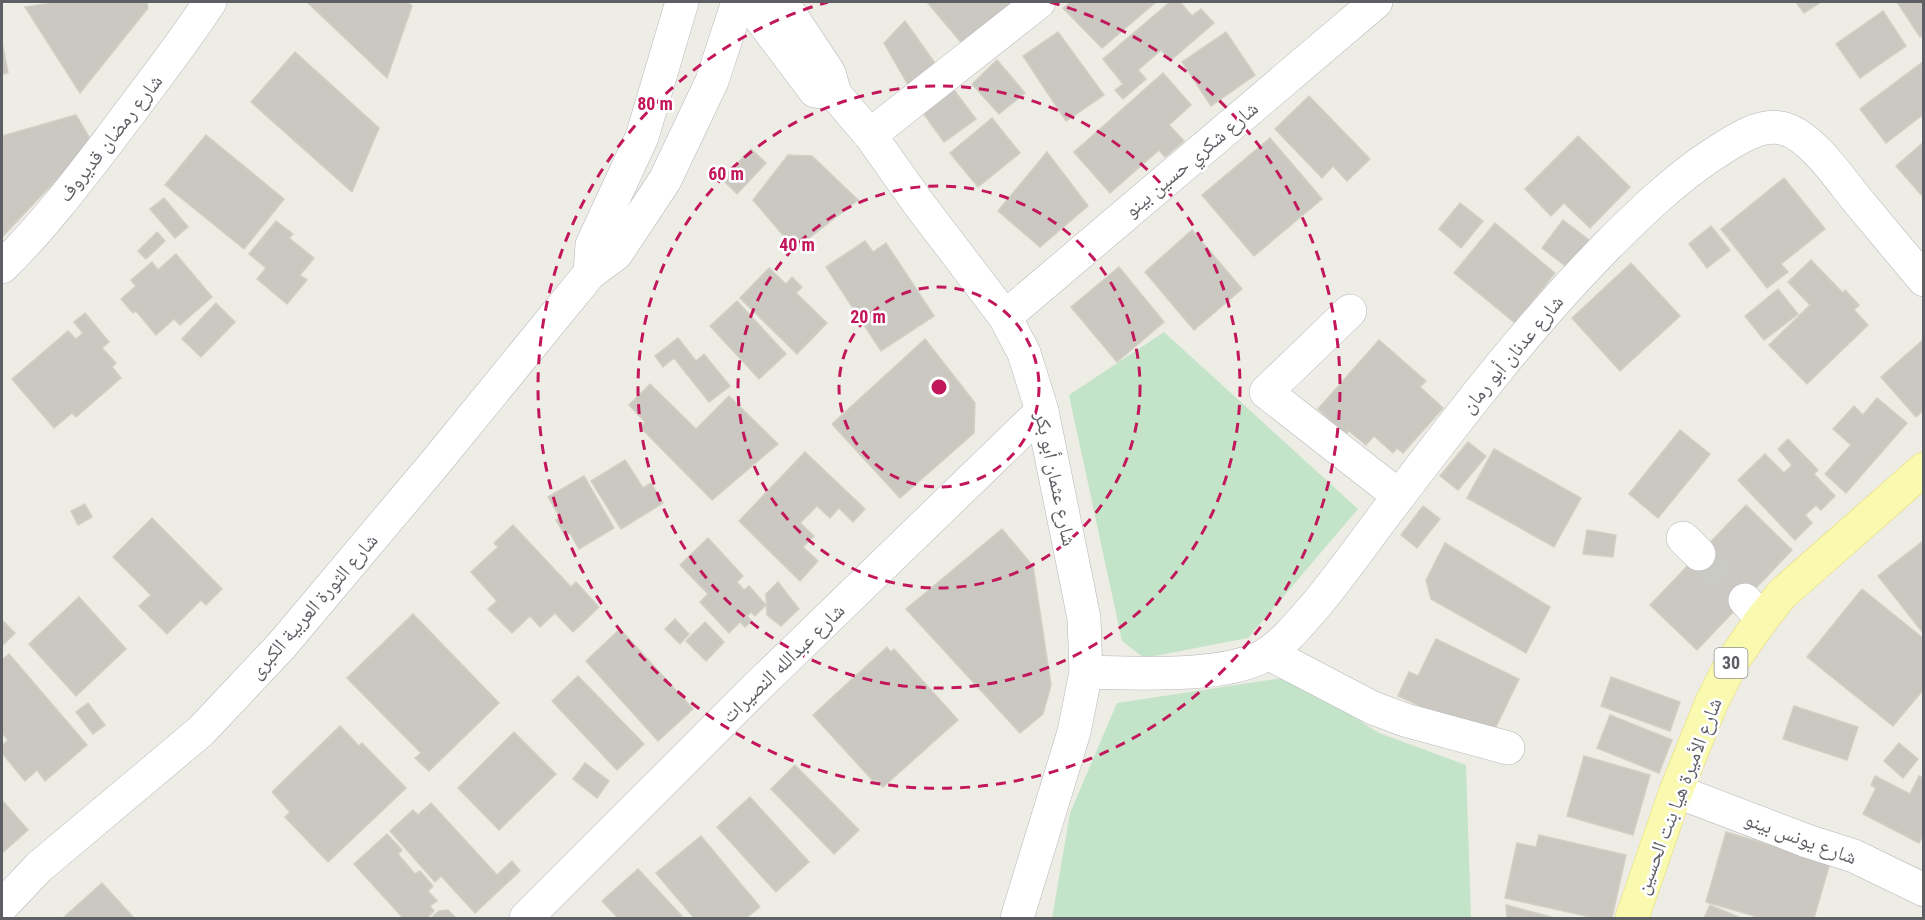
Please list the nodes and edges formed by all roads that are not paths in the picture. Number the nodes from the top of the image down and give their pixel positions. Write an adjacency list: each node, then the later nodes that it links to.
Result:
1 (210, 2): 11 (street, شارع رمضان قديروف)
2 (682, 2): 12 (street)
3 (708, 2): 4 (street)
4 (736, 2): 12 (street, شارع الثورة العربية الكبرى)
5 (748, 2): 9 (street, شارع عثمان أبو بكر)
6 (782, 2): 9 (street, شارع عثمان أبو بكر)
7 (1038, 2): 10 (street)
8 (1377, 2): 15 (street, شارع شكري حسين بينو)
9 (835, 94): 10 (street, شارع عثمان أبو بكر)
10 (870, 135): 15 (street, شارع عثمان أبو بكر)
11 (2, 267)
12 (590, 273): 24 (street, شارع الثورة العربية الكبرى)
13 (1923, 280): 18 (street, شارع عدنان أبو رمان)
14 (1350, 311): 18 (street)
15 (1005, 317): 16 (street, شارع عثمان أبو بكر)
16 (1042, 411): 20 (street, شارع عثمان أبو بكر); 25 (street, شارع عبدالله النصيرات)
17 (1923, 469): 22 (main road, شارع الأميرة هيا بنت الحسين / 30)
18 (1399, 496): 19 (street, شارع عدنان أبو رمان)
19 (1268, 653): 20 (street, شارع عدنان أبو رمان); 21 (street)
20 (1086, 672): 26 (street, شارع عثمان أبو بكر)
21 (1508, 748)
22 (1676, 791): 23 (street, شارع يونس بينو); 27 (main road, شارع الأميرة هيا بنت الحسين / 30)
23 (1923, 890)
24 (2, 906)
25 (526, 918)
26 (1017, 918)
27 (1632, 918)

